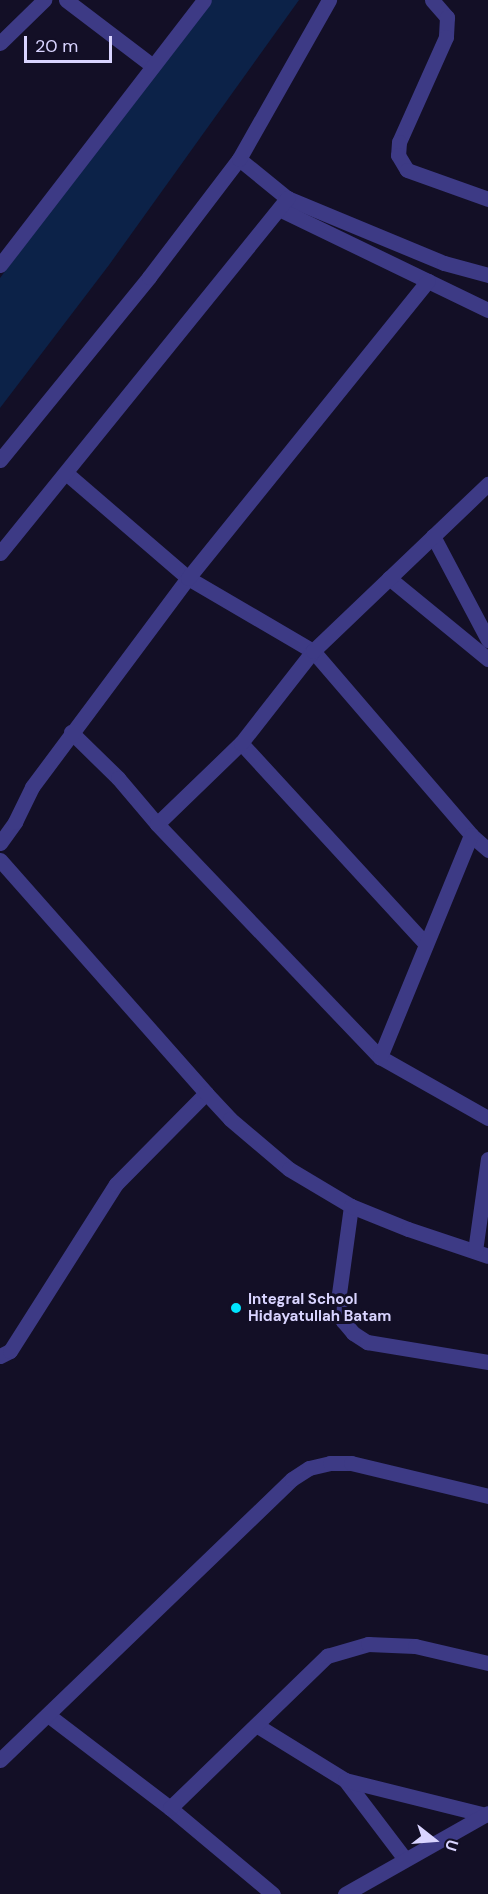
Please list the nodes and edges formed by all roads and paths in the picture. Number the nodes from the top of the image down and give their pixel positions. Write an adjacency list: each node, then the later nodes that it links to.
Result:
1 (44, 0): 6 (street)
2 (66, 0): 7 (street)
3 (204, 0): 7 (street)
4 (329, 0): 8 (street)
5 (432, 0): 9 (street)
6 (0, 43)
7 (153, 66): 11 (street)
8 (239, 159): 10 (street); 15 (street)
9 (488, 199)
10 (283, 203): 12 (street); 13 (street); 16 (street)
11 (0, 265)
12 (488, 275)
13 (428, 281): 14 (street); 20 (street)
14 (488, 310)
15 (0, 460)
16 (66, 473): 19 (street); 20 (street)
17 (488, 484): 18 (street)
18 (433, 536): 21 (street); 22 (street)
19 (0, 553)
20 (188, 578): 23 (street); 25 (street)
21 (389, 578): 23 (street); 24 (street)
22 (488, 640)
23 (313, 651): 26 (street); 28 (street)
24 (488, 659)
25 (71, 732): 27 (street); 29 (street)
26 (241, 743): 27 (street); 32 (street)
27 (157, 824): 33 (street)
28 (471, 835): 30 (street); 32 (street)
29 (0, 843)
30 (488, 850)
31 (0, 860): 34 (street)
32 (426, 945): 33 (street)
33 (380, 1057): 35 (street)
34 (206, 1093): 37 (street); 39 (street)
35 (488, 1118)
36 (488, 1159): 38 (street)
37 (351, 1206): 38 (street); 40 (street)
38 (481, 1253)
39 (0, 1356)
40 (488, 1362)
41 (488, 1496): 43 (street)
42 (488, 1663): 44 (street)
43 (48, 1715): 45 (street); 47 (street)
44 (256, 1725): 46 (street); 47 (street)
45 (0, 1760)
46 (345, 1780): 48 (street); 49 (street)
47 (170, 1808): 50 (street)
48 (487, 1814): 49 (street)
49 (405, 1859): 51 (street)
50 (273, 1894)
51 (345, 1894)

